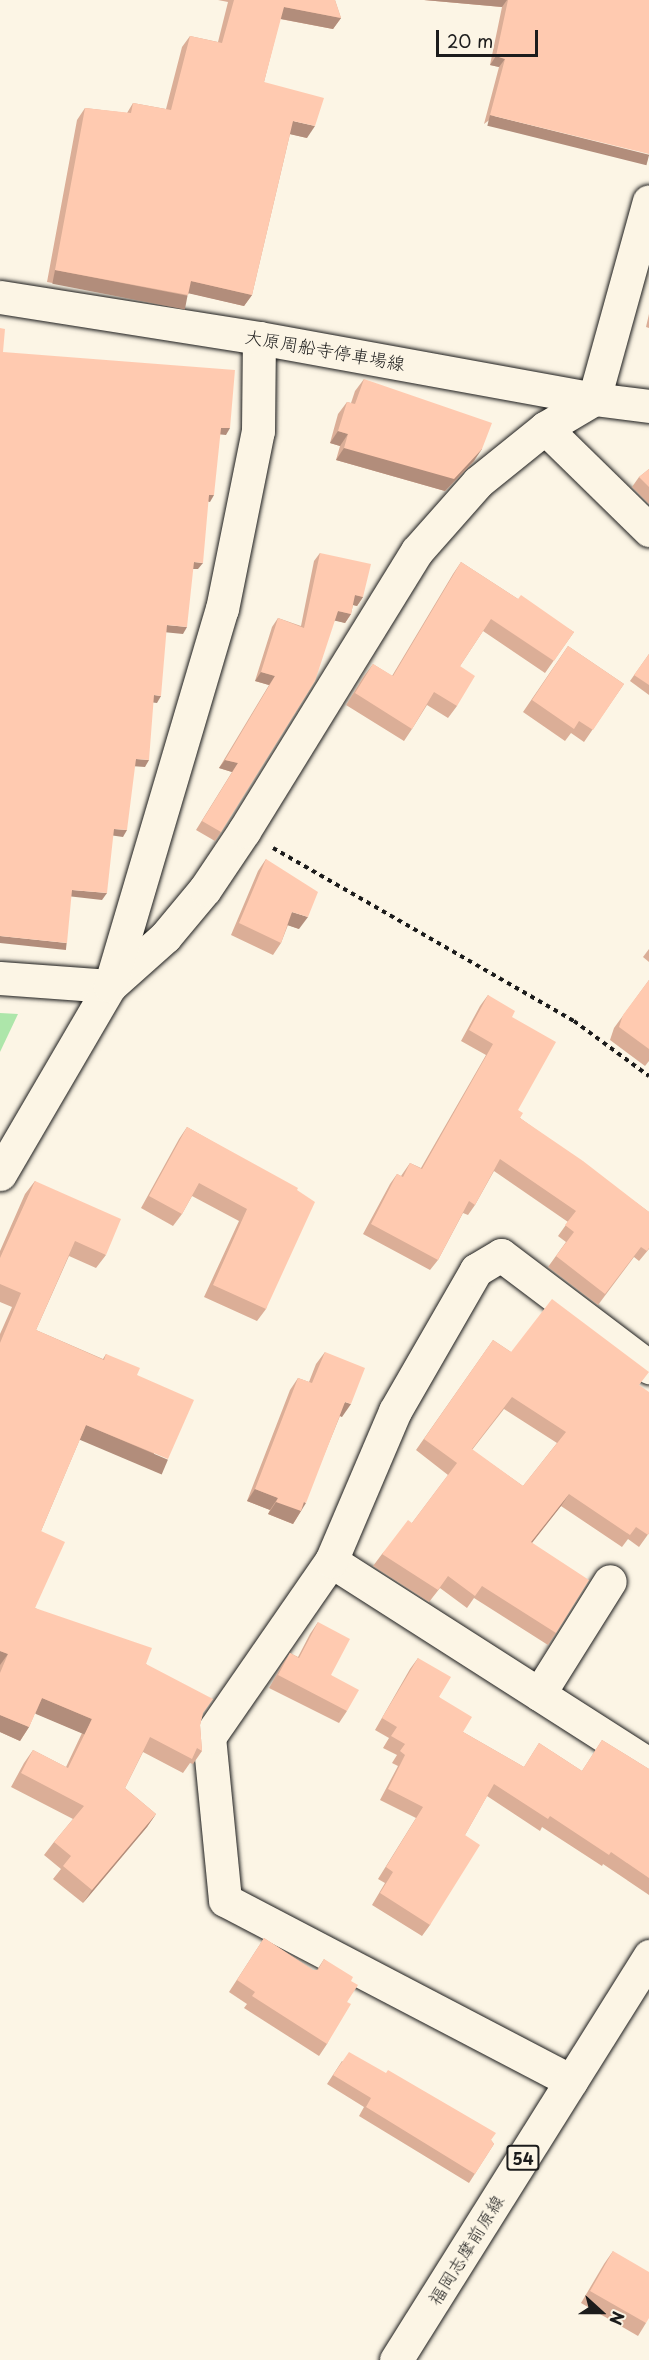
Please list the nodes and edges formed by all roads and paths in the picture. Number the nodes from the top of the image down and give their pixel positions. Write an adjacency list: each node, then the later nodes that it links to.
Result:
1 (649, 201): 4 (street)
2 (0, 297): 3 (street, 大原周船寺停車場線)
3 (259, 338): 4 (street, 大原周船寺停車場線); 10 (street)
4 (594, 399): 5 (street, 大原周船寺停車場線); 6 (street)
5 (649, 406)
6 (544, 428): 7 (street); 8 (street)
7 (649, 530)
8 (244, 831): 10 (street); 11 (path)
9 (0, 978): 10 (street)
10 (110, 986): 12 (street)
11 (649, 1076)
12 (0, 1174)
13 (649, 1367): 14 (street)
14 (331, 1561): 16 (street); 19 (street)
15 (610, 1581): 16 (street)
16 (539, 1694): 17 (street)
17 (649, 1764)
18 (649, 1956): 19 (street, 福岡志摩前原線 / 54)
19 (571, 2081): 20 (street, 福岡志摩前原線 / 54)
20 (396, 2360)

